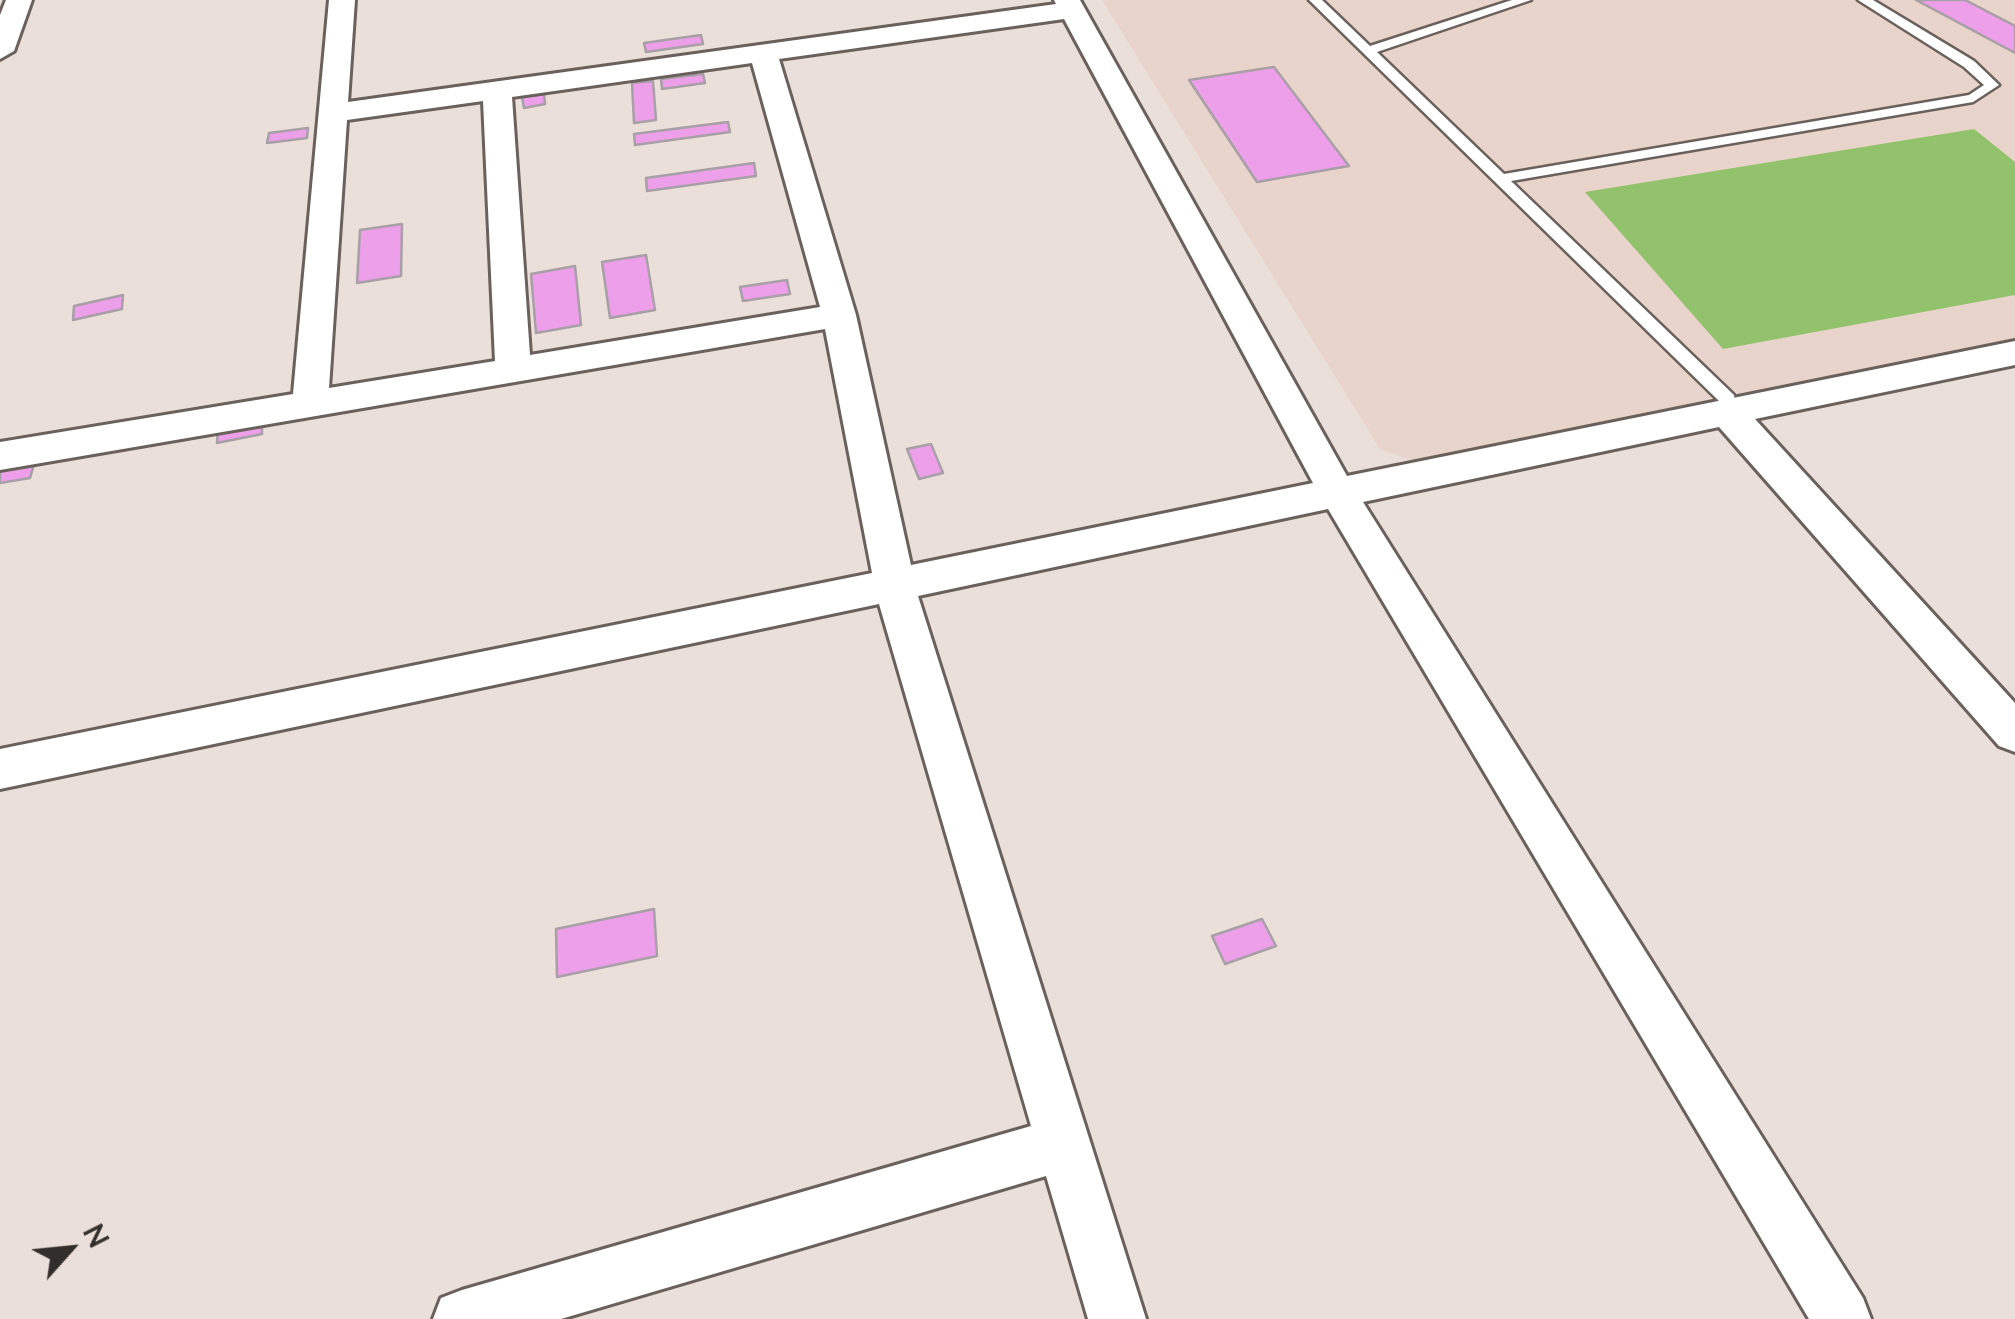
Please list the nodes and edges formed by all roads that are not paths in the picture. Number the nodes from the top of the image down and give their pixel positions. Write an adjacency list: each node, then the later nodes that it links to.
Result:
1 (19, 0): 7 (street)
2 (342, 0): 11 (street)
3 (1314, 0): 8 (lane)
4 (1526, 0): 8 (lane)
5 (1864, 0): 12 (lane)
6 (1070, 5): 9 (street); 19 (street)
7 (0, 51)
8 (1368, 51): 12 (lane)
9 (764, 54): 10 (street); 13 (street)
10 (498, 90): 11 (street); 15 (street)
11 (334, 113): 16 (street)
12 (1500, 178): 17 (lane)
13 (839, 314): 15 (street); 20 (street)
14 (2015, 352): 17 (street)
15 (513, 371): 16 (street)
16 (310, 406): 18 (street)
17 (1728, 413): 19 (street); 21 (street)
18 (0, 456)
19 (1338, 494): 20 (street); 26 (street)
20 (895, 587): 22 (street); 23 (street)
21 (2015, 733)
22 (0, 769)
23 (1063, 1144): 24 (street); 25 (street)
24 (462, 1319)
25 (1117, 1319)
26 (1842, 1319)

